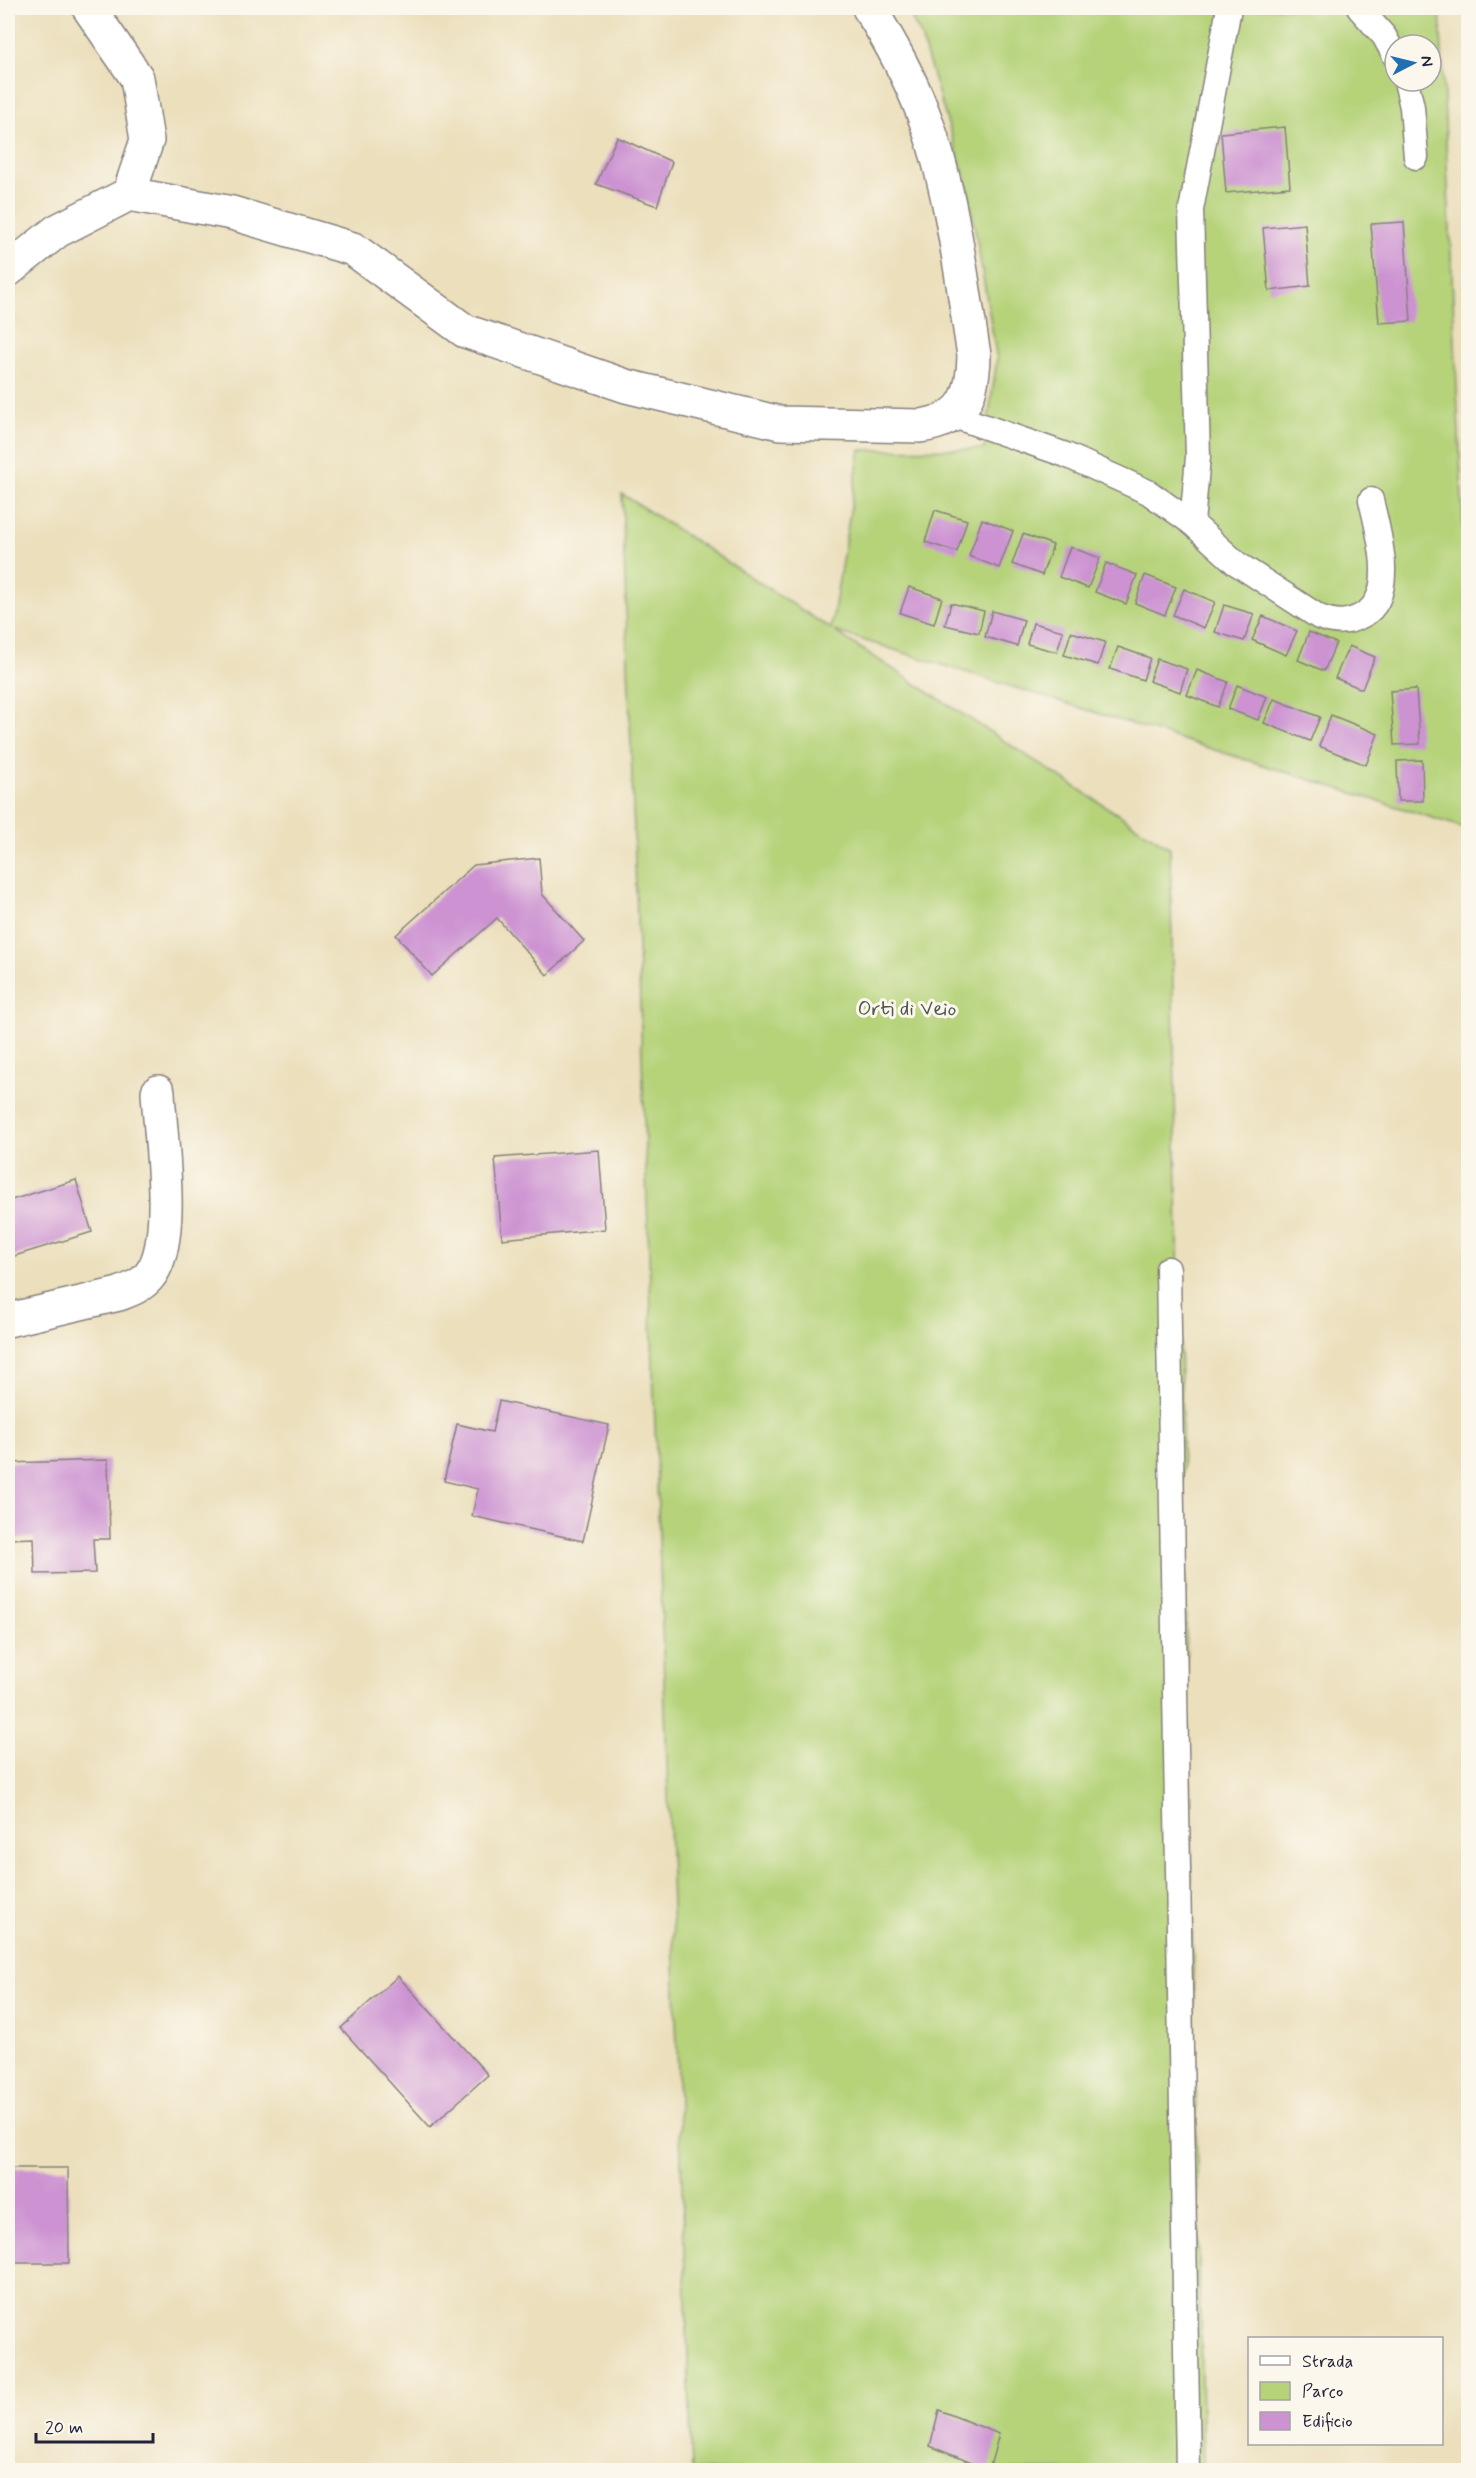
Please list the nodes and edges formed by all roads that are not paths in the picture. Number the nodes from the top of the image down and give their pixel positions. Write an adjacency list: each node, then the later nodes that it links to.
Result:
1 (89, 8): 8 (street)
2 (869, 8): 10 (street)
3 (1229, 8): 12 (lane)
4 (1359, 8): 5 (lane)
5 (1383, 35)
6 (1409, 93): 7 (lane)
7 (1416, 157)
8 (129, 194): 9 (street); 10 (street)
9 (8, 270)
10 (954, 416): 12 (lane)
11 (1371, 500): 12 (lane)
12 (1192, 523)
13 (158, 1092): 15 (street)
14 (1168, 1269): 16 (lane)
15 (8, 1320)
16 (1188, 2470)

